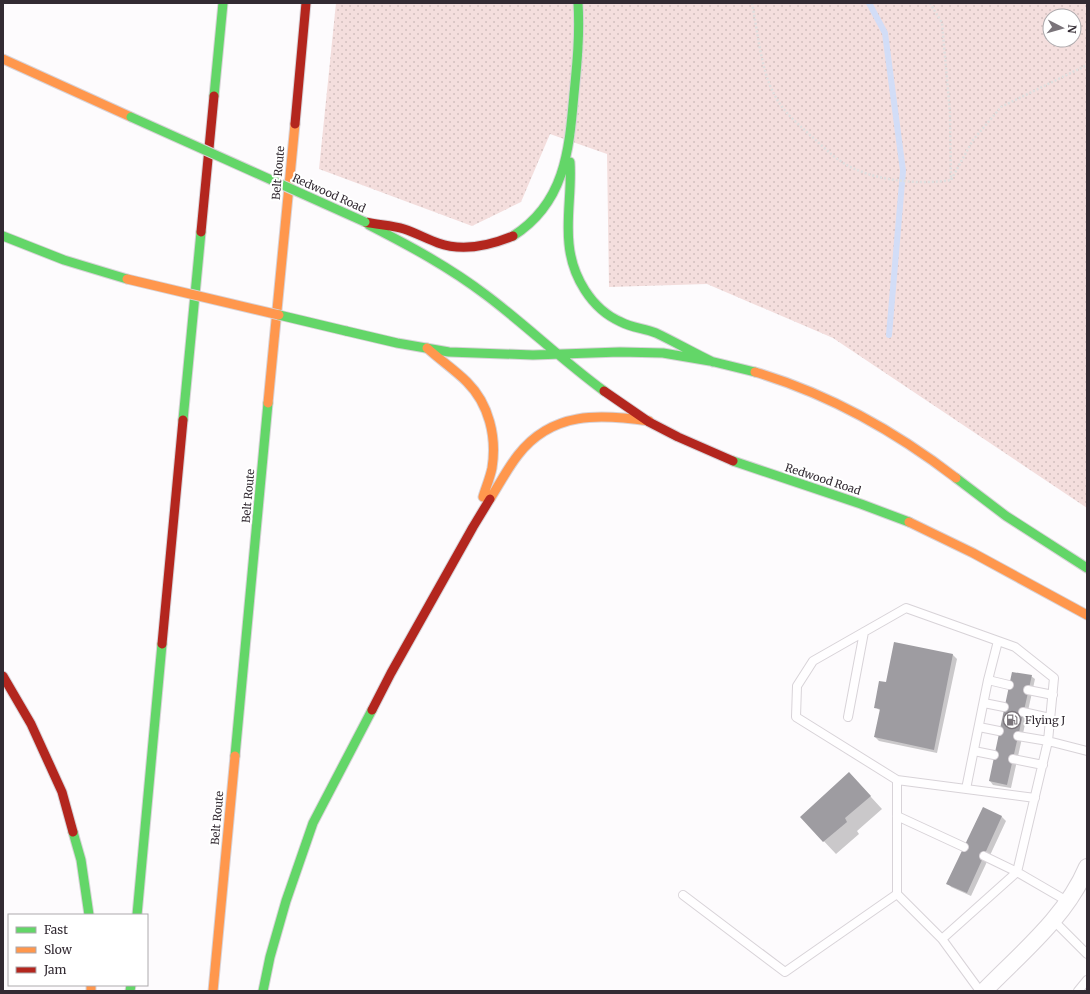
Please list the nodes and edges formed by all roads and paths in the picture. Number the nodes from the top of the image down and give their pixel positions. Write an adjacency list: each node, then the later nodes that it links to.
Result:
1 (223, 3): 52 (main road)
2 (306, 3): 57 (main road, Belt Route)
3 (578, 3): 8 (main road)
4 (752, 3): 9 (path)
5 (930, 3): 9 (path)
6 (3, 59): 10 (main road, Redwood Road, bridge)
7 (1087, 65): 9 (path)
8 (569, 147): 10 (main road); 14 (main road)
9 (951, 180)
10 (365, 222): 13 (main road, Redwood Road)
11 (3, 236): 12 (main road, bridge)
12 (427, 348): 13 (main road); 16 (main road)
13 (559, 355): 14 (main road); 15 (main road, Redwood Road)
14 (713, 362): 17 (main road)
15 (649, 421): 16 (main road); 18 (main road, Redwood Road)
16 (473, 527): 58 (main road)
17 (1087, 568)
18 (1087, 615)
19 (864, 632): 20 (lane); 29 (lane); 40 (lane)
20 (998, 641): 22 (lane); 25 (lane)
21 (3, 676): 51 (main road)
22 (988, 680): 23 (lane); 26 (lane)
23 (1009, 685)
24 (1028, 690): 25 (lane)
25 (1053, 695): 30 (lane)
26 (984, 703): 27 (lane); 31 (lane)
27 (1004, 707)
28 (1024, 712): 30 (lane)
29 (848, 717)
30 (1050, 718): 34 (lane)
31 (979, 727): 32 (lane); 35 (lane)
32 (999, 732)
33 (1018, 736): 34 (lane)
34 (1048, 741): 36 (lane); 39 (lane)
35 (974, 751): 37 (lane); 41 (lane)
36 (1087, 751)
37 (994, 755)
38 (1013, 759): 39 (lane)
39 (1043, 766): 42 (lane)
40 (898, 780): 41 (lane); 43 (lane)
41 (966, 789): 42 (lane)
42 (1035, 798): 47 (lane)
43 (897, 816): 44 (lane); 48 (lane)
44 (964, 847)
45 (984, 856): 47 (lane)
46 (1087, 867): 50 (street)
47 (1017, 872): 50 (lane); 54 (lane)
48 (897, 894): 49 (lane); 54 (lane)
49 (684, 895)
50 (1067, 901): 53 (street)
51 (89, 914)
52 (137, 914)
53 (1053, 920): 55 (lane); 60 (street)
54 (942, 939): 59 (lane)
55 (1087, 954)
56 (1087, 980): 61 (lane)
57 (213, 991)
58 (263, 991)
59 (980, 991)
60 (984, 991)
61 (1078, 991)

